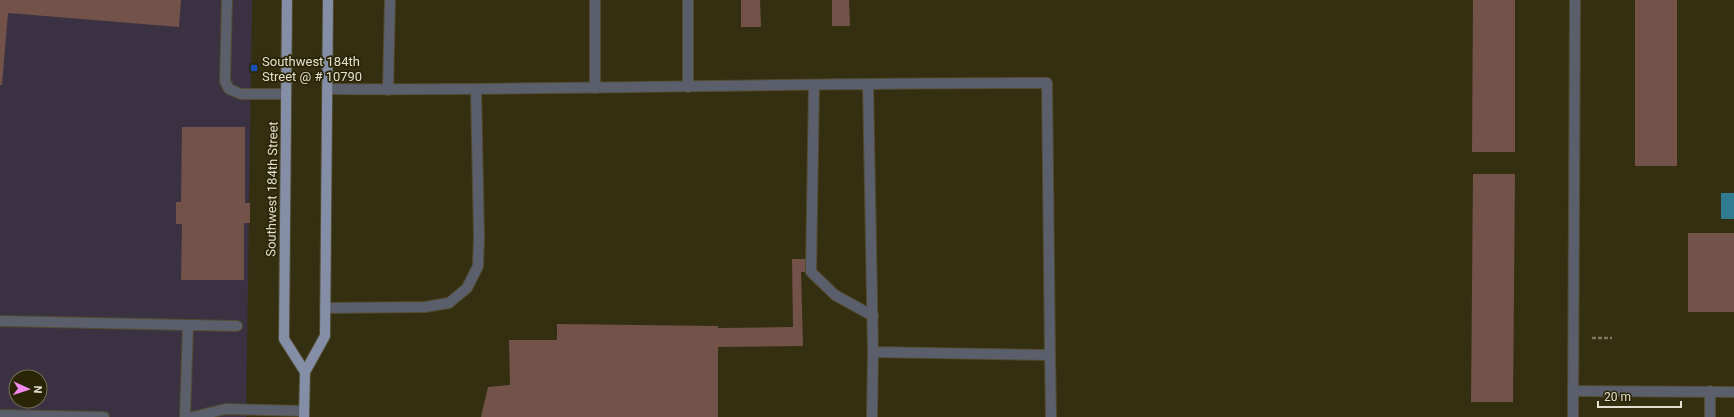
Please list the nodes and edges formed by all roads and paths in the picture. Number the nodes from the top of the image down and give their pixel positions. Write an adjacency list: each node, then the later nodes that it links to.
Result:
1 (227, 0): 15 (street)
2 (287, 0): 15 (main road, Southwest 184th Street)
3 (328, 0): 12 (main road)
4 (390, 0): 14 (street)
5 (595, 0): 11 (street)
6 (688, 0): 10 (street)
7 (1575, 0): 26 (street)
8 (868, 84): 9 (street); 17 (street); 24 (street)
9 (814, 85): 10 (street); 17 (street)
10 (688, 87): 11 (street)
11 (595, 88): 13 (street)
12 (327, 89): 14 (street); 16 (main road)
13 (476, 89): 14 (street); 16 (street)
14 (388, 90)
15 (286, 94): 25 (main road, Southwest 184th Street)
16 (325, 308): 25 (main road)
17 (873, 316): 23 (street)
18 (0, 321): 19 (street)
19 (188, 325): 20 (street); 32 (street)
20 (237, 326)
21 (1587, 338): 22 (path)
22 (1612, 338)
23 (873, 352): 24 (street); 34 (street)
24 (1050, 355): 35 (street)
25 (305, 372): 29 (main road)
26 (1573, 391): 27 (street); 36 (street)
27 (1710, 391): 28 (street); 37 (street)
28 (1734, 392)
29 (304, 414): 33 (street)
30 (0, 415): 31 (street)
31 (104, 417)
32 (185, 417)
33 (193, 417)
34 (872, 417)
35 (1051, 417)
36 (1573, 417)
37 (1710, 417)

